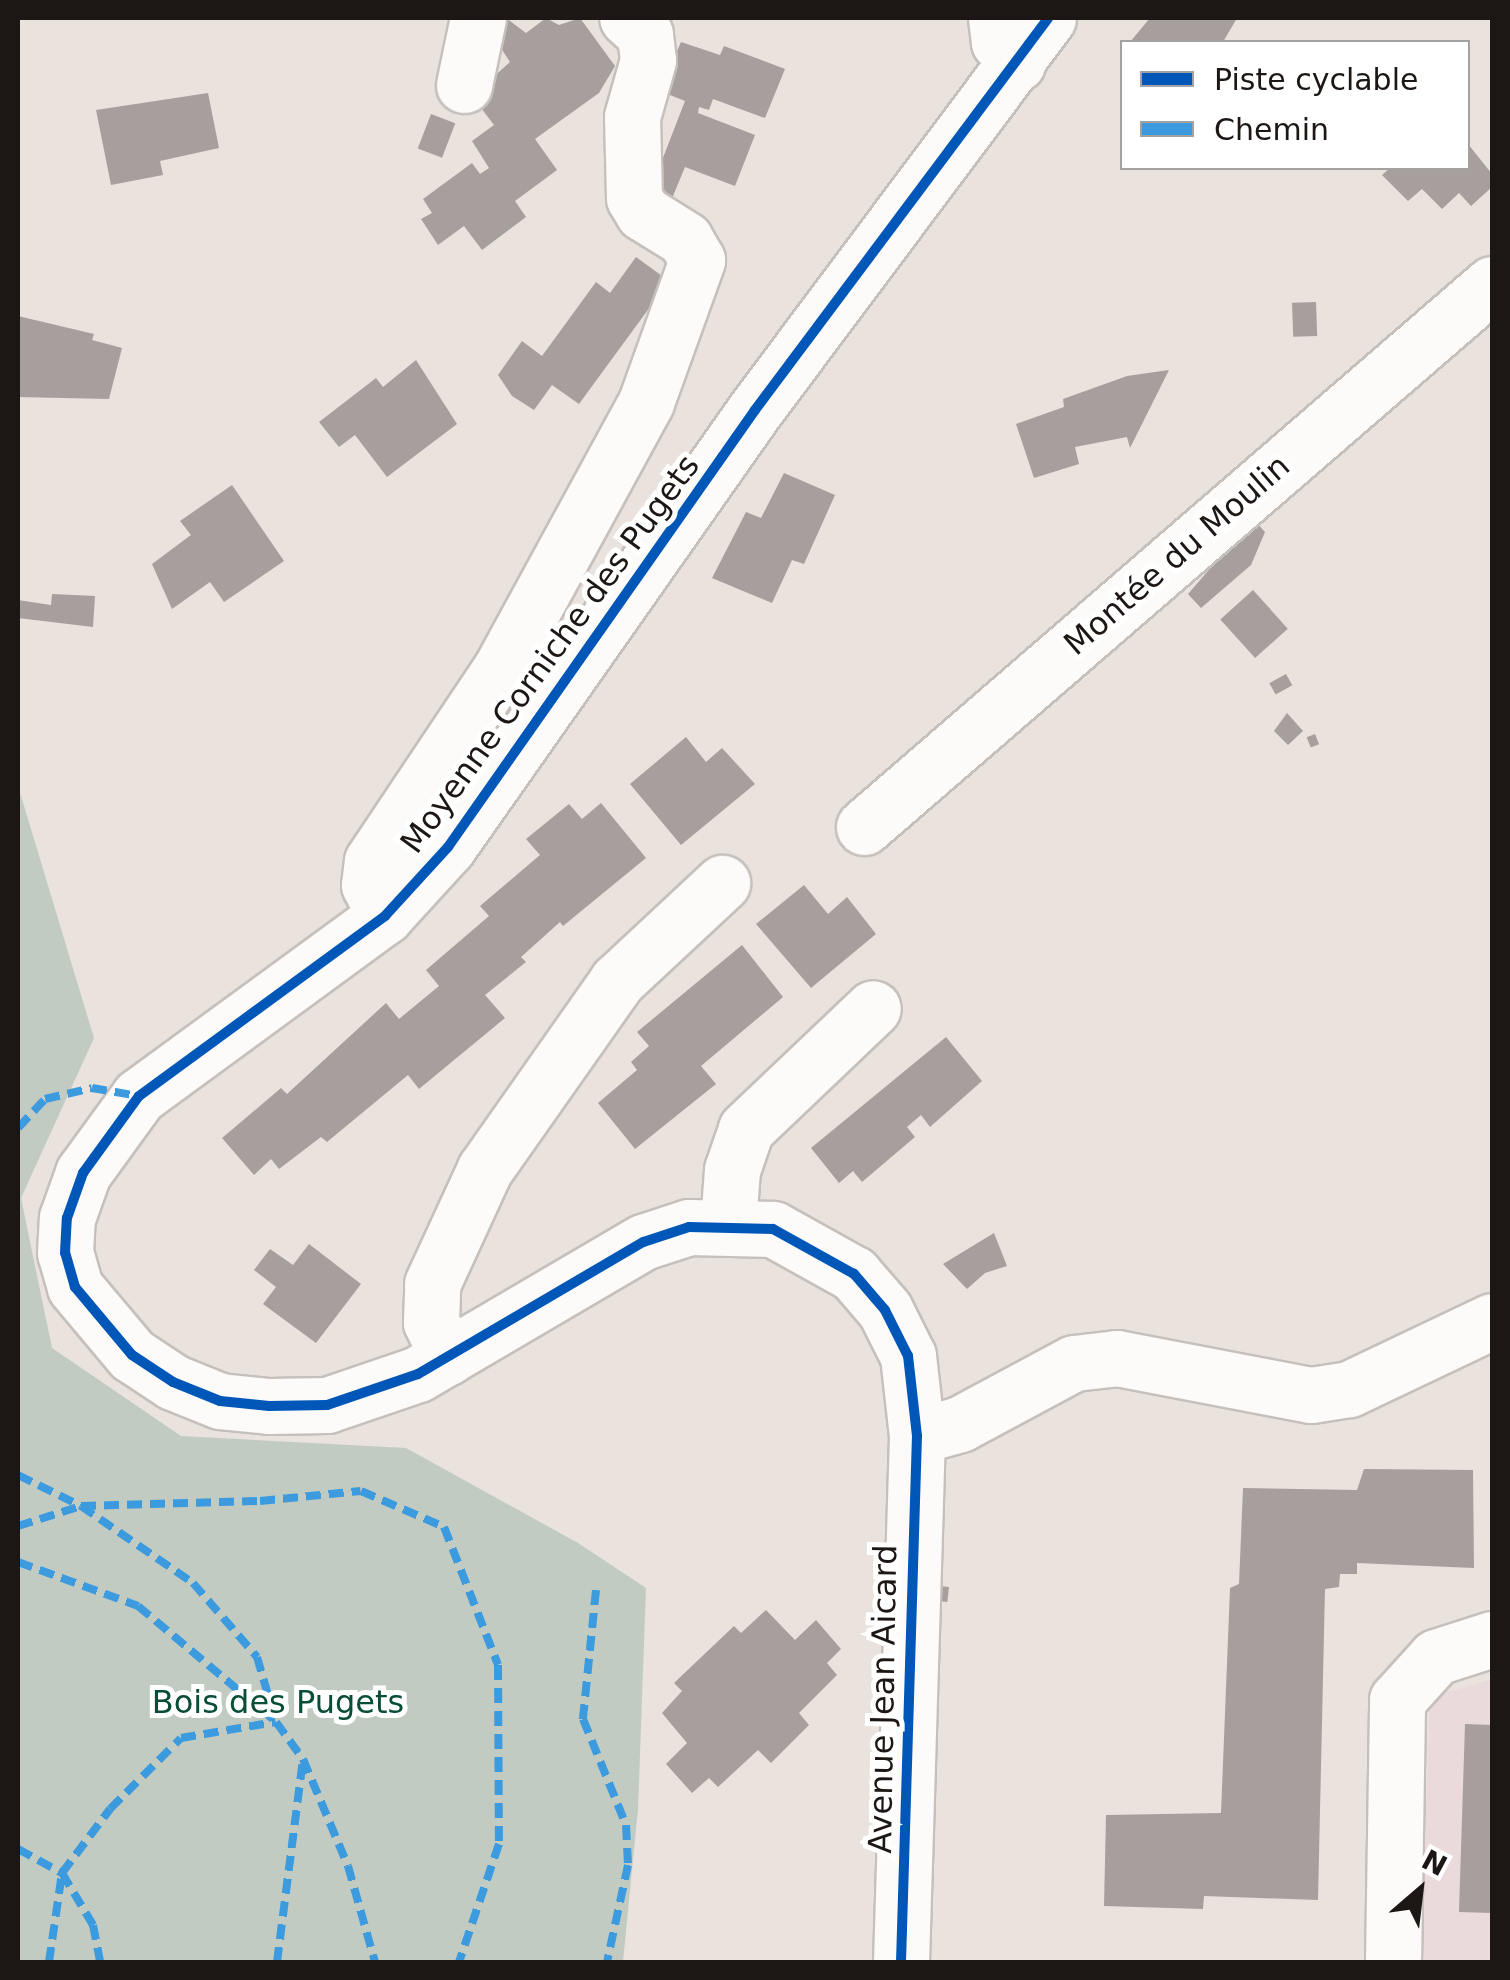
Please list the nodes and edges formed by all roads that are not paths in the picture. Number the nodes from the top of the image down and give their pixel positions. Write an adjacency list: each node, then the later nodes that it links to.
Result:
1 (478, 18): 5 (street)
2 (627, 18): 9 (street)
3 (1048, 18): 4 (street, Moyenne Corniche des Pugets)
4 (1006, 40): 9 (street, Moyenne Corniche des Pugets)
5 (464, 86)
6 (1492, 284): 7 (street, Montée du Moulin)
7 (864, 827)
8 (722, 883): 13 (street)
9 (384, 916): 13 (street, Moyenne Corniche des Pugets)
10 (873, 1008): 11 (street)
11 (728, 1224): 13 (street, Moyenne Corniche des Pugets); 14 (street, Moyenne Corniche des Pugets)
12 (1492, 1321): 14 (street)
13 (448, 1357)
14 (917, 1436): 16 (street, Avenue Jean Aicard)
15 (1492, 1639): 17 (street)
16 (901, 1962)
17 (1393, 1962)

